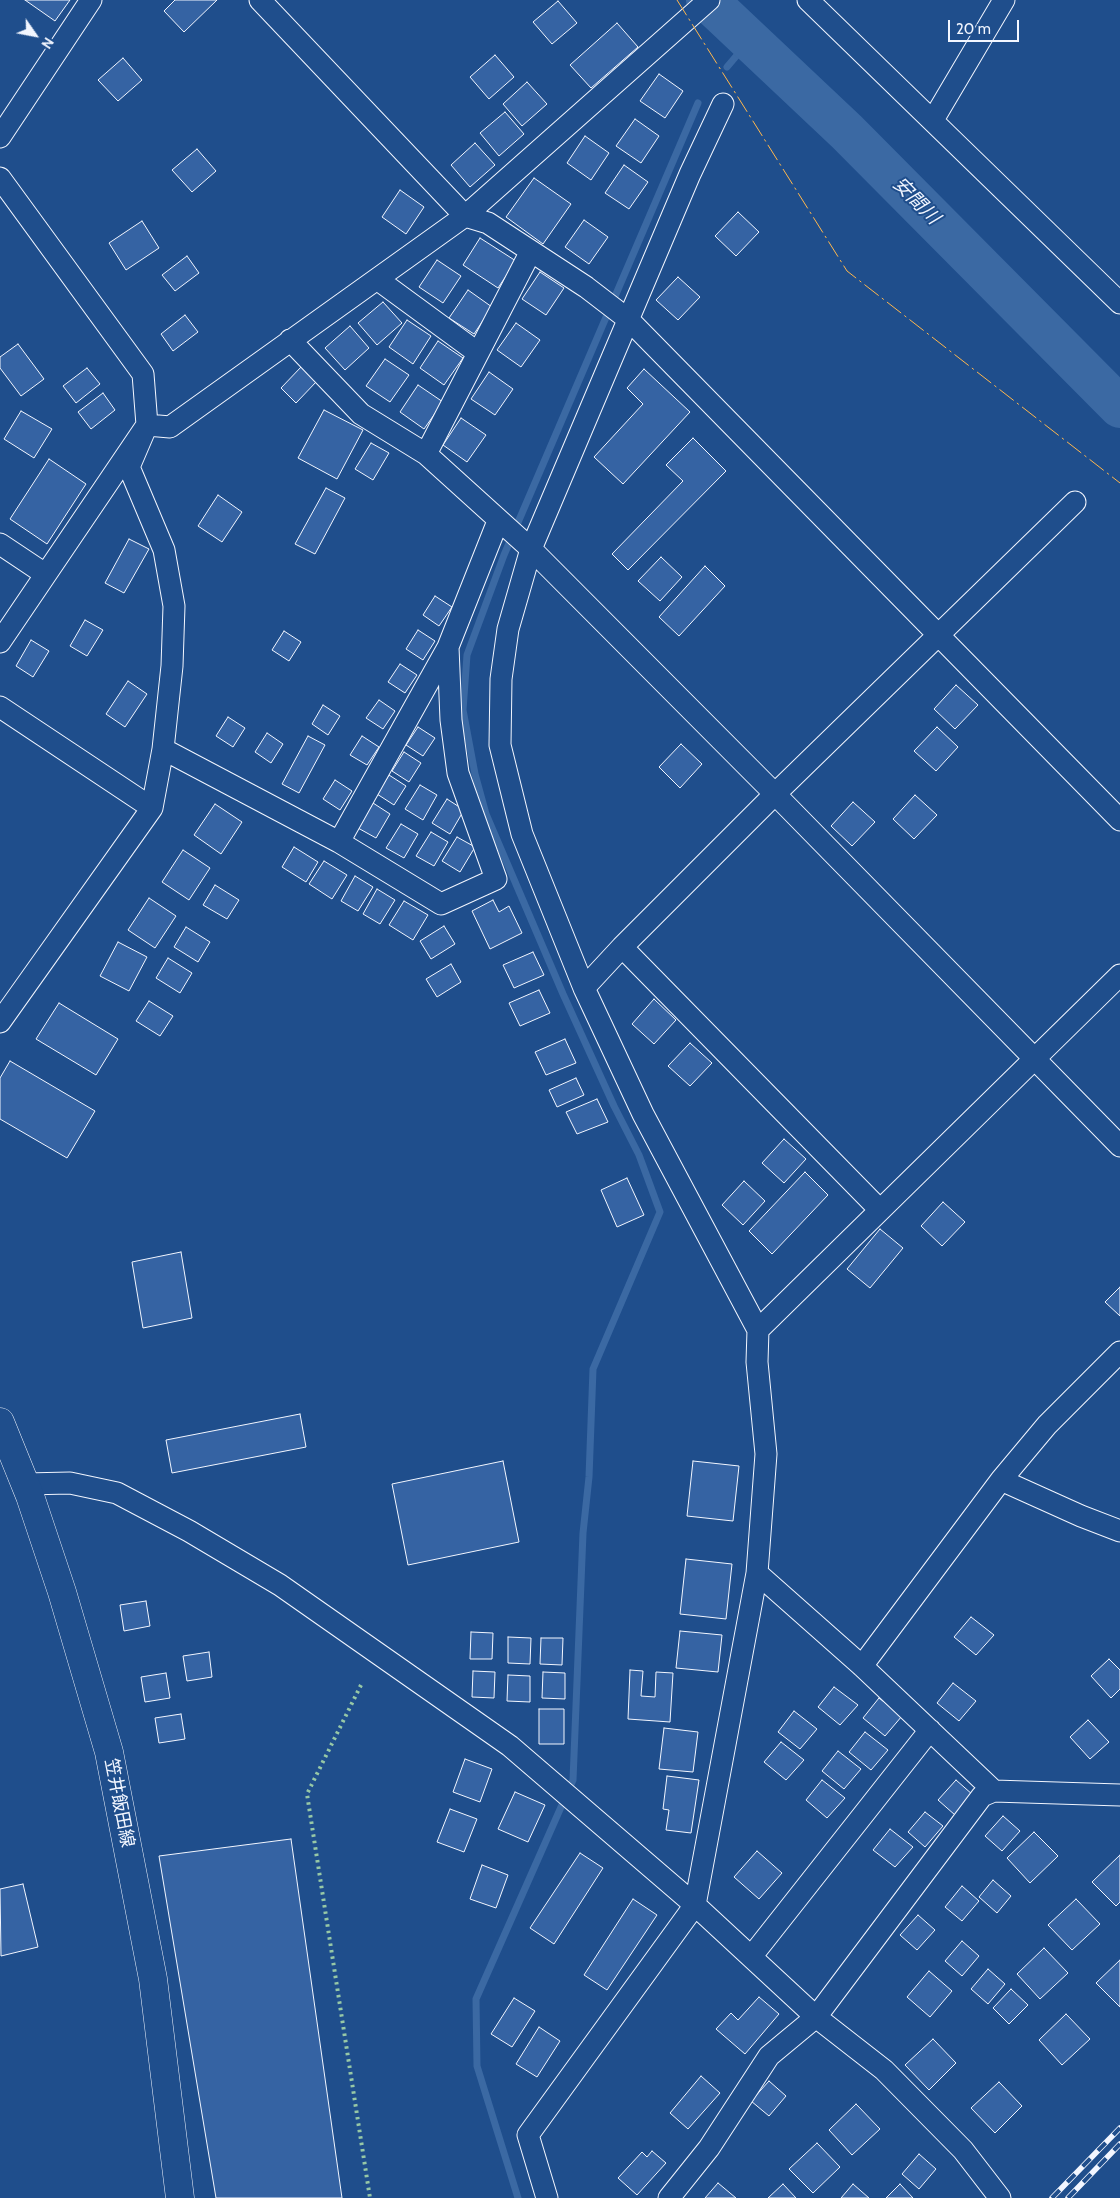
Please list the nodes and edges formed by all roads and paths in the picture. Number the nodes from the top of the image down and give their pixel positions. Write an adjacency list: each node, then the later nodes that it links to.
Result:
1 (91, 0): 8 (street)
2 (260, 0): 10 (street)
3 (710, 0): 10 (street)
4 (808, 0): 7 (street)
5 (1004, 0): 7 (street)
6 (724, 104): 14 (street)
7 (933, 120): 13 (street)
8 (0, 137)
9 (0, 178): 17 (street)
10 (465, 216): 11 (street); 12 (street)
11 (531, 251): 14 (street); 16 (street)
12 (377, 279): 15 (street); 16 (street)
13 (1120, 303)
14 (626, 318): 22 (street); 24 (street)
15 (290, 340): 17 (street); 18 (street)
16 (478, 353): 18 (street)
17 (147, 425): 23 (street); 28 (street)
18 (426, 454): 20 (street)
19 (1075, 502): 24 (street)
20 (499, 522): 22 (street); 26 (street)
21 (0, 544): 23 (street)
22 (528, 547): 29 (street); 35 (street)
23 (45, 574): 25 (street)
24 (938, 635): 29 (street); 31 (street)
25 (0, 642)
26 (448, 647): 32 (street); 32 (street)
27 (0, 707): 30 (street)
28 (163, 749): 30 (street); 32 (street)
29 (775, 794): 33 (street); 37 (street)
30 (152, 808): 36 (street)
31 (1120, 820)
32 (339, 842)
33 (622, 948): 35 (street); 39 (street)
34 (1120, 975): 37 (street)
35 (584, 988): 40 (street)
36 (0, 1022)
37 (1034, 1059): 38 (street); 39 (street)
38 (1120, 1146)
39 (880, 1210): 40 (street)
40 (758, 1330): 46 (street)
41 (1120, 1352): 43 (street)
42 (0, 1422): 44 (main road, 笠井飯田線)
43 (1001, 1480): 45 (street); 47 (street)
44 (25, 1484): 51 (street); 54 (main road, 笠井飯田線)
45 (1120, 1530)
46 (757, 1573): 47 (street); 51 (street)
47 (862, 1666): 48 (street)
48 (930, 1730): 49 (street); 52 (street)
49 (994, 1791): 50 (street); 53 (street)
50 (1120, 1795)
51 (695, 1905): 52 (street); 55 (street)
52 (751, 1957): 53 (street)
53 (816, 2017): 56 (street); 57 (street)
54 (180, 2198)
55 (548, 2198)
56 (669, 2198)
57 (1000, 2198)

